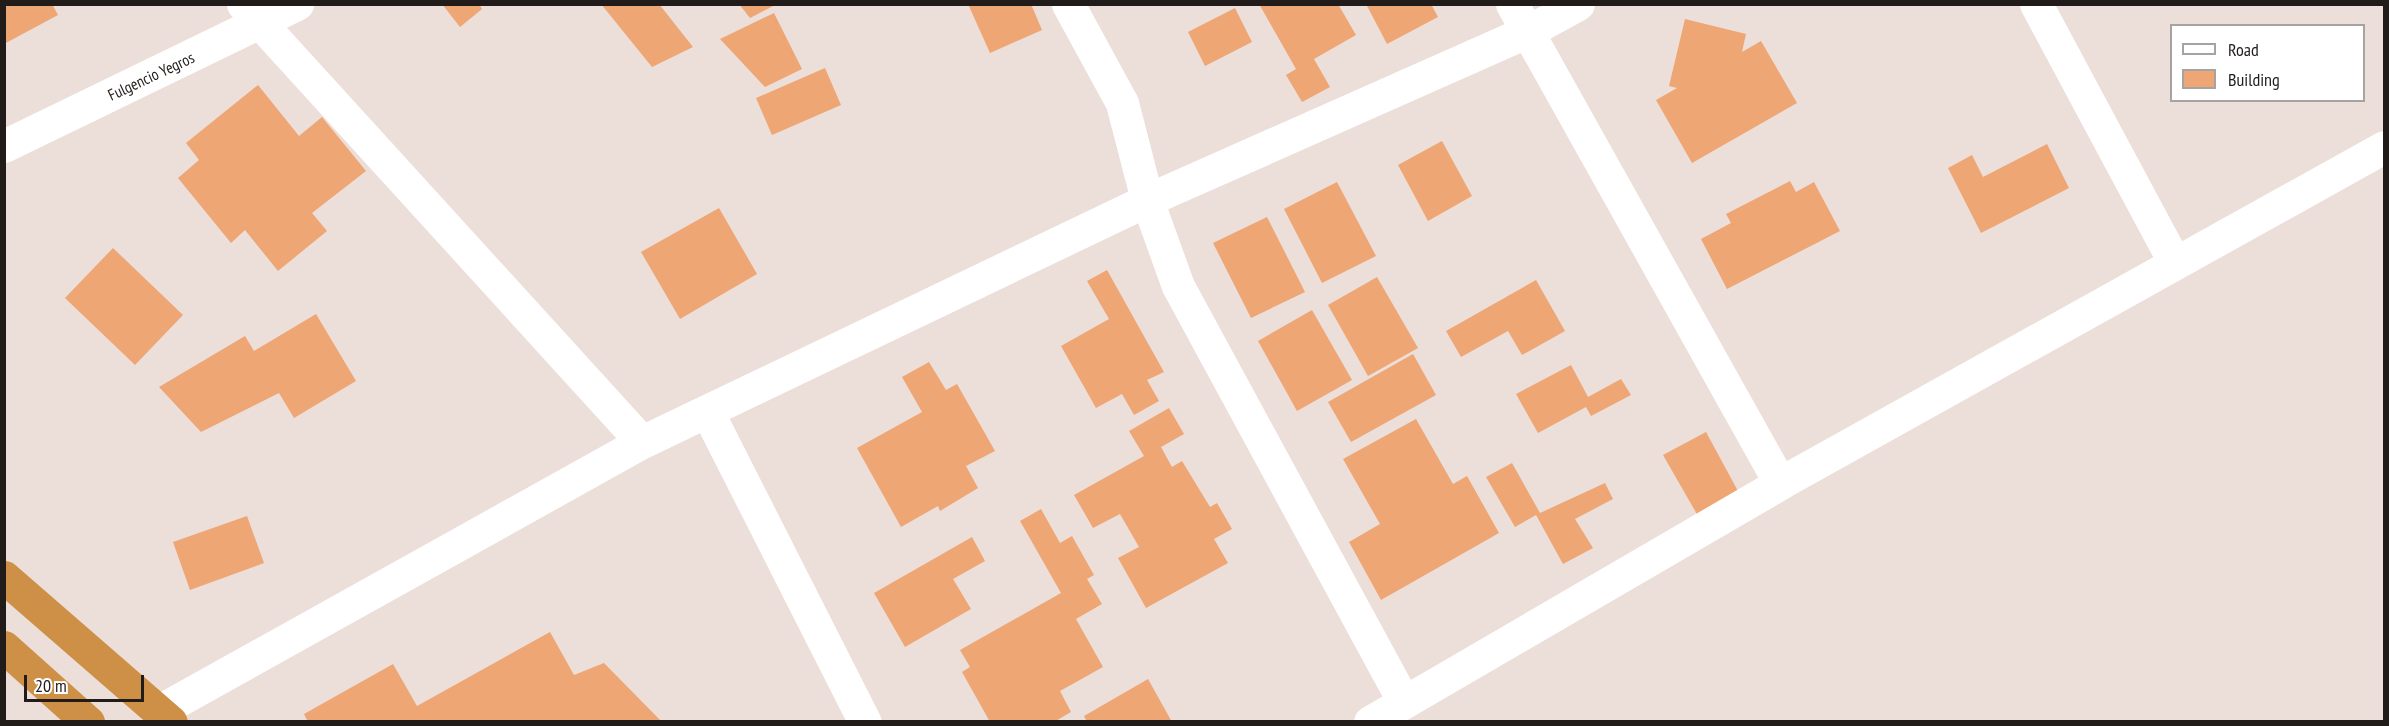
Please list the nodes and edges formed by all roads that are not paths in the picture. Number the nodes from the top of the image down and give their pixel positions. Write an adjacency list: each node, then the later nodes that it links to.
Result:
1 (297, 4): 5 (street, Fulgencio Yegros)
2 (1068, 4): 9 (street)
3 (1578, 4): 6 (street)
4 (2036, 4): 10 (street)
5 (252, 14): 7 (street, Fulgencio Yegros); 12 (street)
6 (1519, 18): 9 (street); 13 (street)
7 (4, 146)
8 (2385, 147): 10 (street)
9 (1147, 200): 11 (street); 16 (street)
10 (2174, 261): 13 (street)
11 (707, 411): 12 (street); 19 (street)
12 (642, 442): 17 (street)
13 (1780, 483): 16 (street)
14 (4, 577): 17 (highway)
15 (4, 647): 18 (highway)
16 (1403, 700): 20 (street)
17 (165, 716)
18 (88, 722)
19 (865, 722)
20 (1370, 722)

